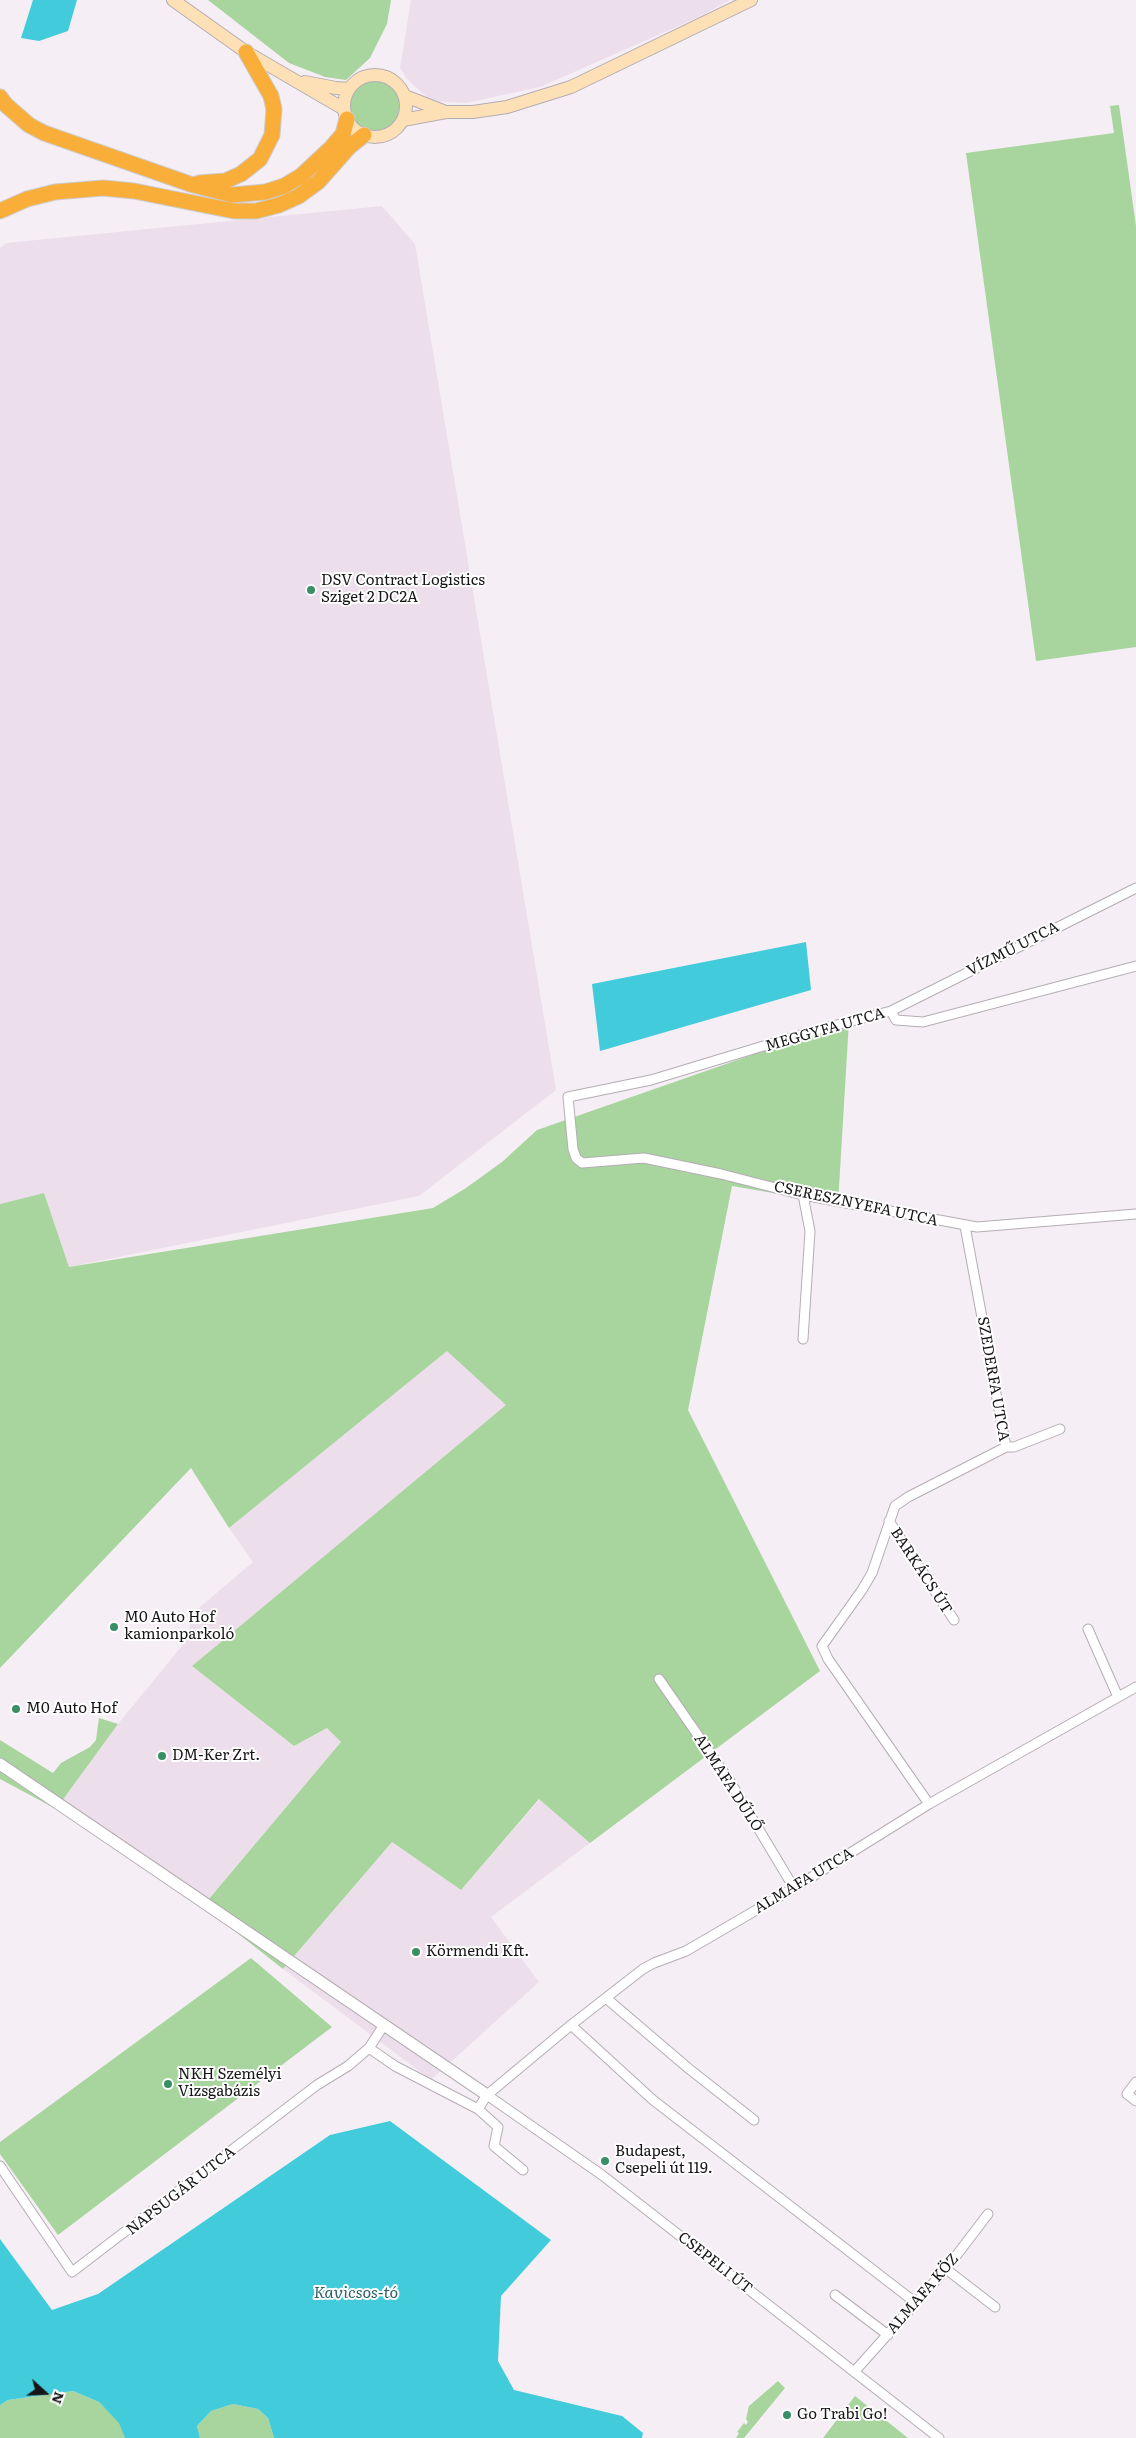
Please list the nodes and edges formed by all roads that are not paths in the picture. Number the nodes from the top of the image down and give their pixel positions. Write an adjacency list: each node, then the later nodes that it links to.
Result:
1 (173, 0): 3 (main road)
2 (751, 0): 8 (main road)
3 (246, 52): 4 (main road); 12 (highway)
4 (295, 79): 5 (main road); 9 (main road)
5 (349, 89): 6 (main road); 9 (main road)
6 (404, 96): 8 (main road); 10 (main road)
7 (0, 97): 12 (highway)
8 (446, 112): 10 (main road)
9 (346, 114): 11 (main road); 12 (highway)
10 (402, 120): 11 (main road)
11 (364, 135): 13 (highway)
12 (190, 184)
13 (0, 211)
14 (1136, 888): 16 (street, VÍZMŰ UTCA)
15 (1136, 966): 16 (street, MEGGYFA UTCA)
16 (891, 1010): 17 (street, MEGGYFA UTCA)
17 (578, 1161): 18 (street, CSERESZNYEFA UTCA)
18 (803, 1194): 20 (street, CSERESZNYEFA UTCA); 21 (street)
19 (1136, 1214): 20 (street, CSERESZNYEFA UTCA)
20 (966, 1226): 23 (street, SZEDERFA UTCA)
21 (803, 1339)
22 (1060, 1429): 23 (street)
23 (1006, 1447): 24 (street, SZEDERFA UTCA)
24 (889, 1521): 25 (street, BARKÁCS ÚT); 31 (street, SZEDERFA UTCA)
25 (954, 1620)
26 (1088, 1629): 29 (street)
27 (659, 1679): 32 (street, ALMAFA DŰLŐ)
28 (1136, 1687): 29 (street, ALMAFA UTCA)
29 (1118, 1697): 31 (street, ALMAFA UTCA)
30 (0, 1764): 34 (street)
31 (929, 1804): 32 (street, ALMAFA UTCA)
32 (794, 1888): 33 (street, ALMAFA UTCA)
33 (606, 1998): 35 (street, ALMAFA UTCA); 41 (street)
34 (384, 2025): 36 (street, NAPSUGÁR UTCA); 38 (street)
35 (571, 2025): 38 (street, ALMAFA UTCA); 47 (street)
36 (369, 2048): 40 (street); 42 (street, NAPSUGÁR UTCA)
37 (1136, 2082): 39 (street)
38 (487, 2095): 40 (street, ALMAFA UTCA); 50 (street, CSEPELI ÚT)
39 (1136, 2101)
40 (478, 2109): 43 (street)
41 (754, 2120)
42 (0, 2166)
43 (523, 2170)
44 (988, 2214): 45 (street, ALMAFA KÖZ)
45 (946, 2269): 47 (street, ALMAFA KÖZ); 48 (street)
46 (835, 2295): 49 (street)
47 (916, 2303): 49 (street, ALMAFA KÖZ)
48 (995, 2307)
49 (888, 2335): 50 (street, ALMAFA KÖZ)
50 (854, 2372): 51 (street, CSEPELI ÚT)
51 (939, 2438)

